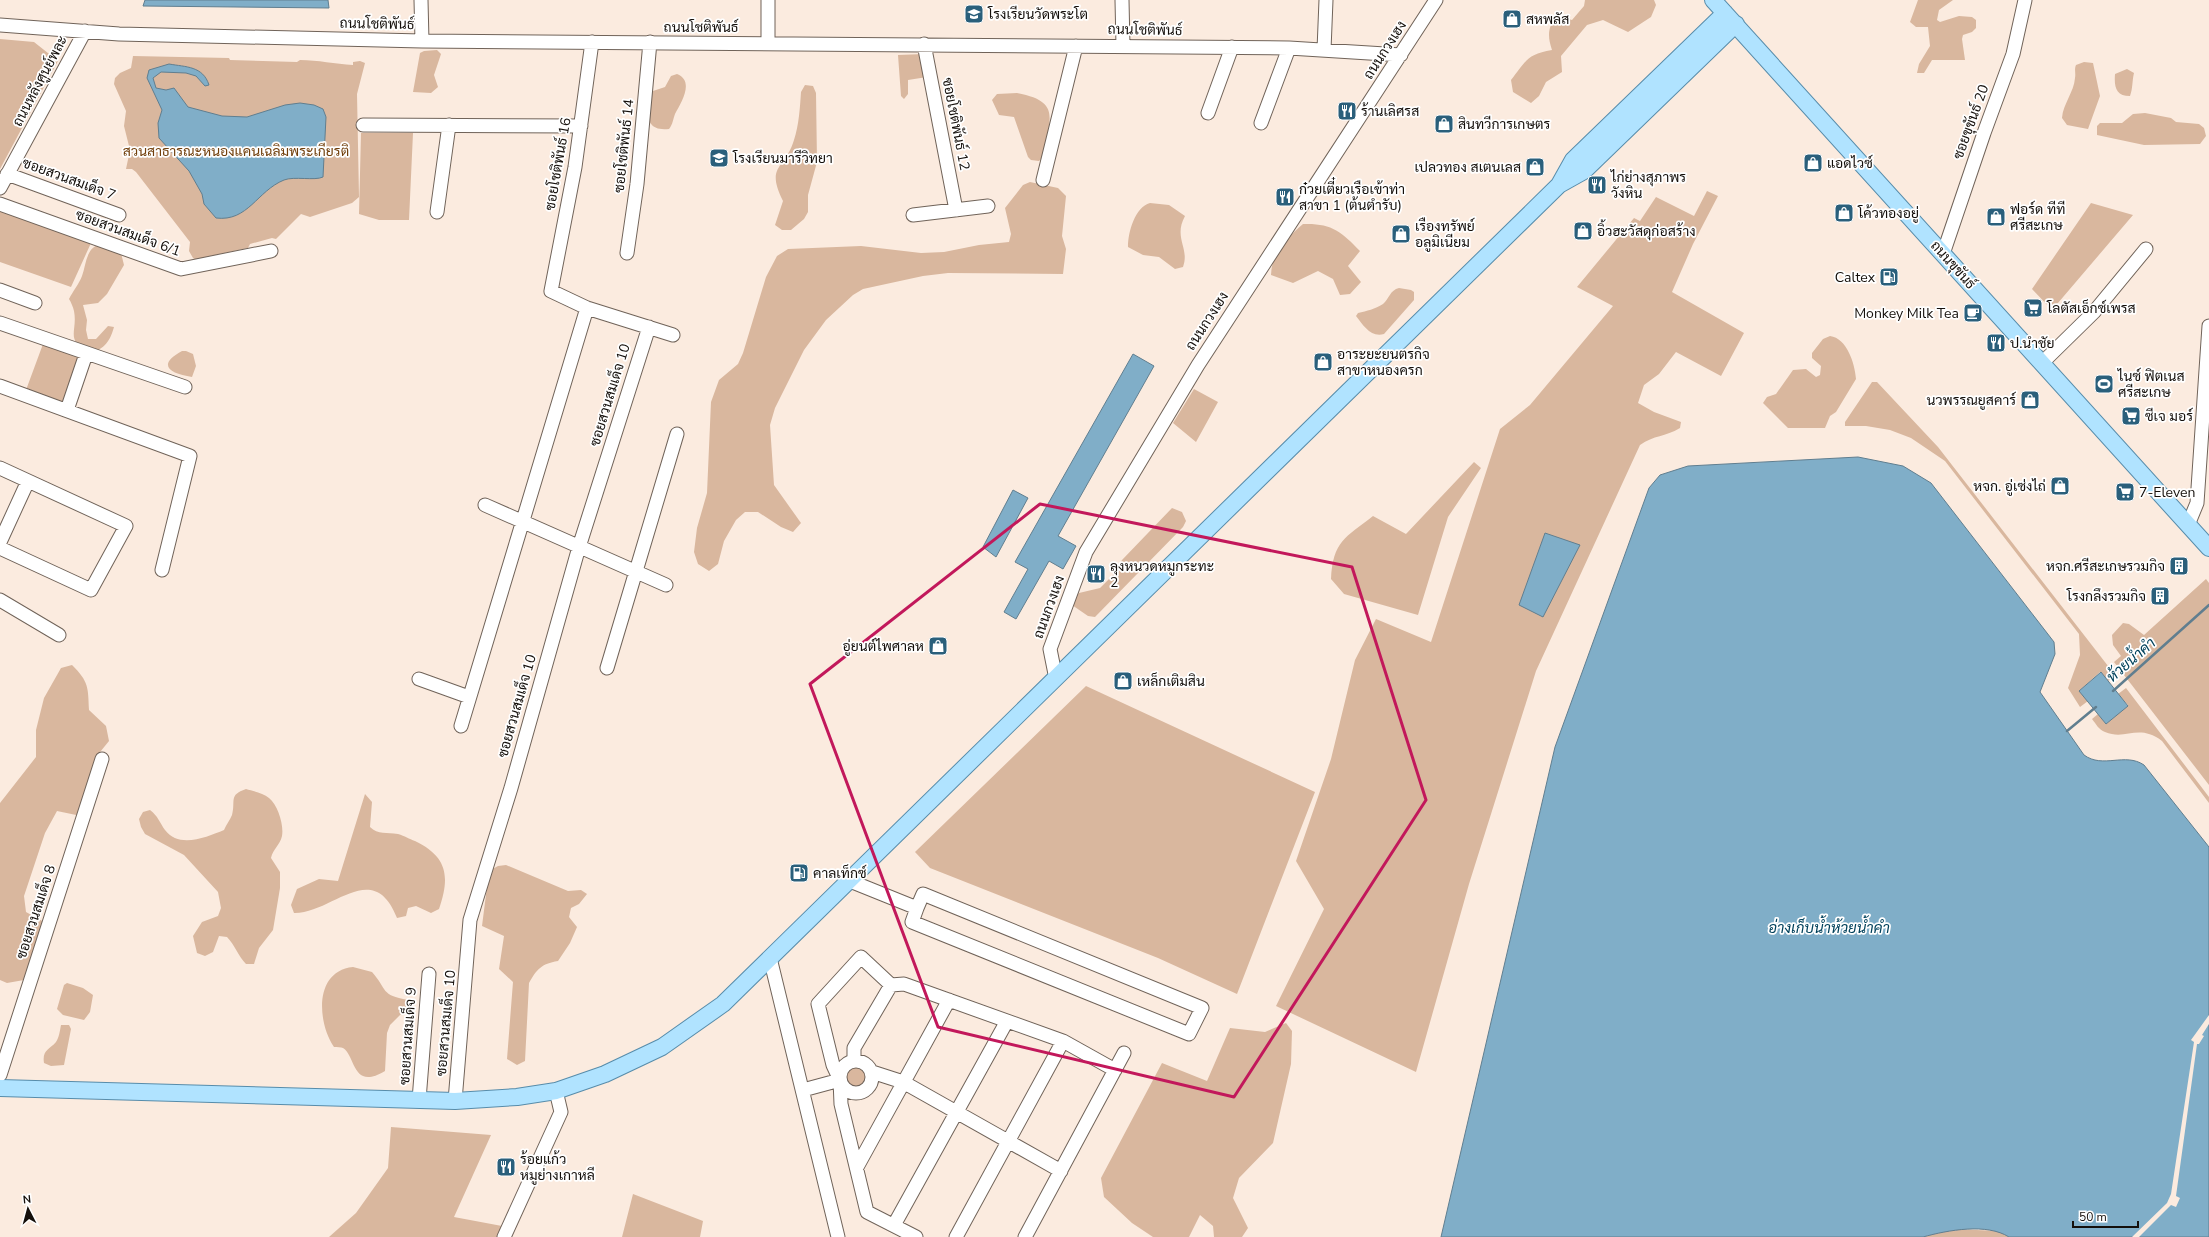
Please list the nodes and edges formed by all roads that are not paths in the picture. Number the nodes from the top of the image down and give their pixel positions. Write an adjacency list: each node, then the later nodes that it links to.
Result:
1 (421, 0): 11 (street)
2 (768, 0): 14 (street)
3 (1122, 0): 17 (street)
4 (1326, 0): 20 (street)
5 (1436, 0): 21 (street, ถนนกวงเฮง)
6 (1713, 0): 8 (main road, ถนนขุขันธ์)
7 (2024, 0): 39 (street, ซอยขุขันธ์ 20)
8 (1730, 18): 39 (main road, ถนนขุขันธ์); 69 (main road)
9 (0, 25): 10 (street, ถนนโชติพันธ์)
10 (85, 31): 11 (street, ถนนโชติพันธ์); 27 (street, ถนนหลังศูนย์พละ)
11 (422, 41): 12 (street, ถนนโชติพันธ์)
12 (592, 42): 13 (street, ถนนโชติพันธ์); 26 (street, ซอยโชติพันธ์ 16)
13 (650, 42): 14 (street, ถนนโชติพันธ์); 38 (street, ซอยโชติพันธ์ 14)
14 (768, 43): 15 (street, ถนนโชติพันธ์)
15 (924, 44): 16 (street, ถนนโชติพันธ์); 32 (street, ซอยโชติพันธ์ 12)
16 (1076, 46): 17 (street, ถนนโชติพันธ์); 28 (street)
17 (1123, 46): 18 (street, ถนนโชติพันธ์)
18 (1232, 47): 19 (street, ถนนโชติพันธ์); 22 (street)
19 (1289, 48): 20 (street, ถนนโชติพันธ์); 23 (street)
20 (1324, 50): 21 (street, ถนนโชติพันธ์)
21 (1401, 55): 69 (street, ถนนกวงเฮง)
22 (1208, 113)
23 (1261, 122)
24 (363, 125): 25 (street)
25 (448, 125): 26 (street); 33 (street)
26 (581, 126): 42 (street, ซอยโชติพันธ์ 16)
27 (7, 174): 29 (street, ถนนหลังศูนย์พละ); 34 (street, ซอยสวนสมเด็จ 7)
28 (1043, 180)
29 (0, 188)
30 (0, 204): 37 (street, ซอยสวนสมเด็จ 6/1)
31 (988, 206): 32 (street)
32 (956, 210): 35 (street)
33 (437, 212)
34 (119, 214)
35 (913, 215)
36 (2146, 249): 48 (street)
37 (272, 251)
38 (627, 253)
39 (1943, 254): 48 (main road, ถนนขุขันธ์)
40 (0, 290): 41 (street)
41 (36, 303)
42 (587, 308): 44 (street); 56 (street)
43 (0, 323): 47 (street)
44 (649, 326): 46 (street); 59 (street, ซอยสวนสมเด็จ 10)
45 (2209, 326): 57 (street)
46 (673, 335)
47 (86, 354): 50 (street); 51 (street)
48 (2042, 363): 57 (main road, ถนนขุขันธ์)
49 (0, 386): 51 (street)
50 (185, 387)
51 (67, 410): 62 (street)
52 (677, 434): 63 (street)
53 (0, 468): 54 (street)
54 (28, 481): 58 (street); 60 (street)
55 (486, 505): 56 (street)
56 (523, 521): 59 (street); 70 (street)
57 (2188, 525): 61 (main road, ถนนขุขันธ์)
58 (0, 542)
59 (580, 547): 63 (street); 92 (street, ซอยสวนสมเด็จ 10)
60 (0, 548)
61 (2209, 548)
62 (162, 570)
63 (635, 571): 64 (street); 67 (street)
64 (666, 585)
65 (0, 600): 66 (street)
66 (59, 635)
67 (607, 668)
68 (419, 679): 70 (street)
69 (1056, 679): 73 (main road)
70 (469, 697): 71 (street)
71 (461, 726)
72 (102, 759): 85 (street, ซอยสวนสมเด็จ 8)
73 (850, 881): 74 (street); 75 (main road)
74 (917, 908): 74 (street)
75 (770, 958): 89 (street); 90 (main road)
76 (429, 974): 91 (street, ซอยสวนสมเด็จ 9)
77 (891, 985): 78 (street); 82 (street); 86 (street)
78 (949, 1000): 79 (street); 87 (street)
79 (1007, 1020): 80 (street); 93 (street)
80 (1063, 1041): 83 (street); 94 (street)
81 (1124, 1053): 83 (street)
82 (854, 1061): 84 (street); 86 (street)
83 (1115, 1070): 96 (street)
84 (872, 1072): 86 (street); 87 (street)
85 (0, 1076)
86 (840, 1080): 89 (street); 95 (street)
87 (904, 1082): 93 (street); 95 (street)
88 (0, 1088): 91 (main road)
89 (803, 1090): 99 (street)
90 (556, 1091): 92 (main road); 98 (street)
91 (419, 1100): 92 (main road)
92 (455, 1101)
93 (956, 1112): 94 (street); 97 (street)
94 (1008, 1141): 96 (street); 101 (street)
95 (857, 1167): 97 (street)
96 (1061, 1171): 102 (street)
97 (894, 1225): 100 (street)
98 (504, 1237)
99 (838, 1237)
100 (916, 1237)
101 (956, 1237)
102 (1025, 1237)

